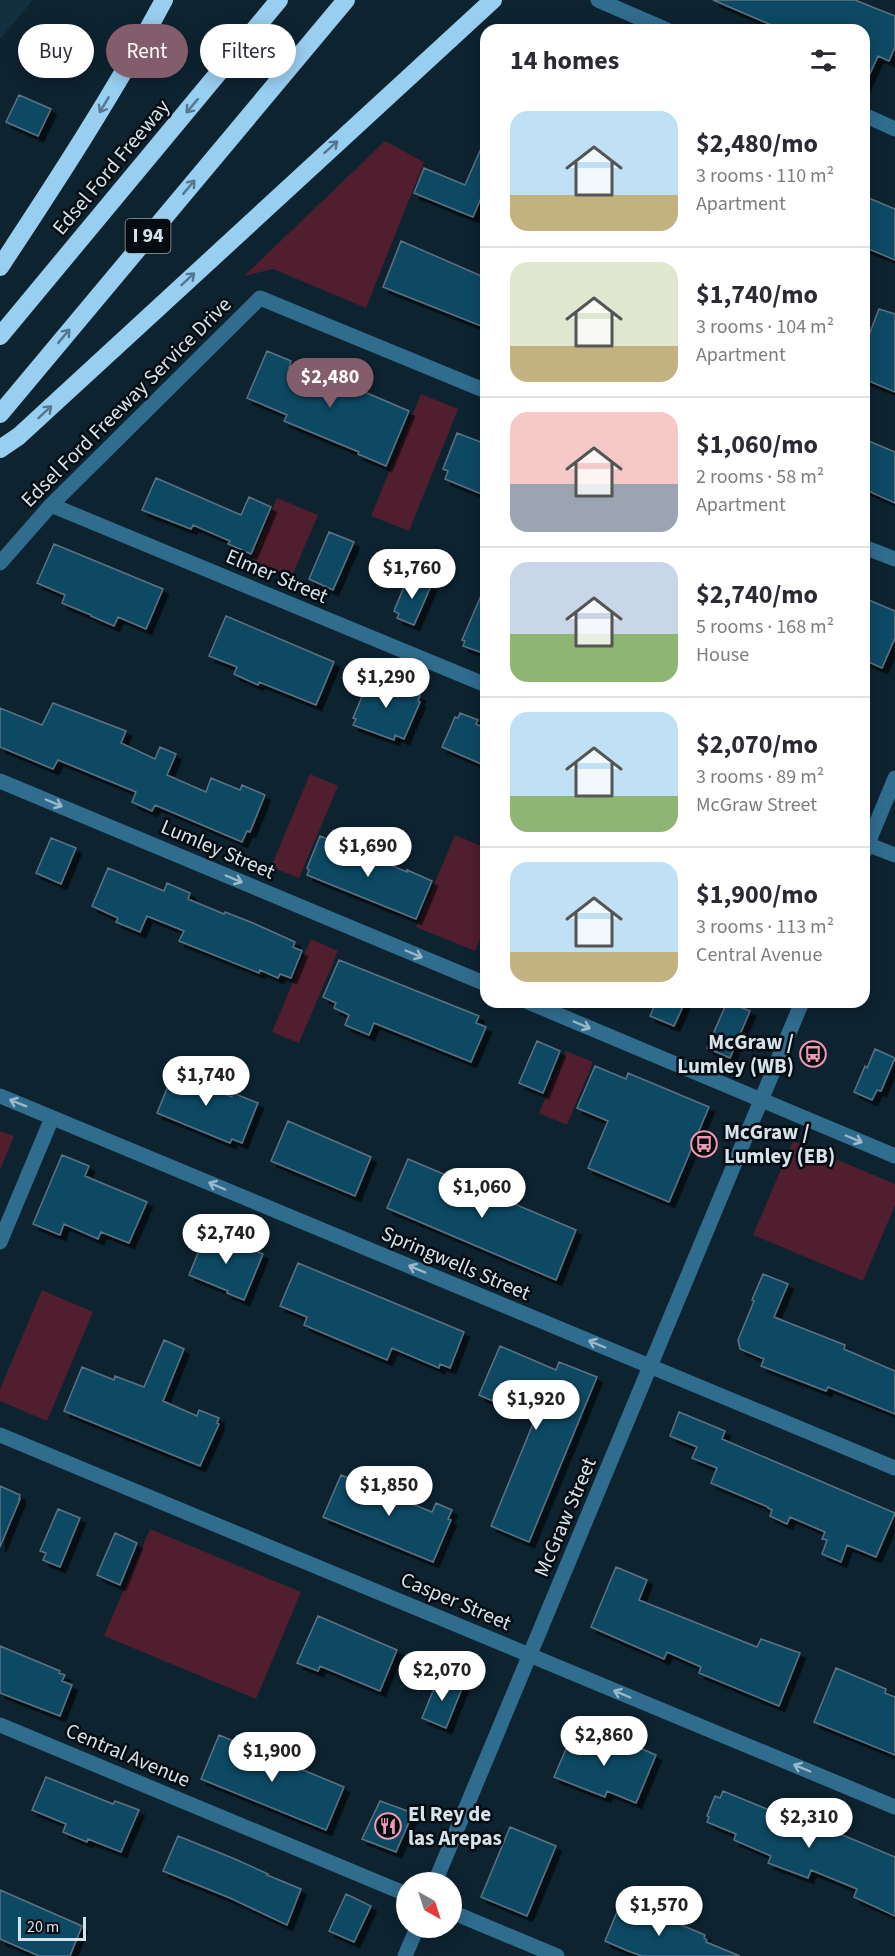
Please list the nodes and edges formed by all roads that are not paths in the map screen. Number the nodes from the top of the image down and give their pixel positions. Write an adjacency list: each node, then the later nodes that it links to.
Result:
1 (164, 0): 9 (highway, one-way to 9)
2 (279, 0): 10 (highway, Edsel Ford Freeway / I 94, one-way to 10)
3 (346, 0): 12 (highway, I 94, one-way to 3)
4 (493, 0): 13 (highway, one-way to 4)
5 (598, 0): 6 (street)
6 (653, 24)
7 (870, 118): 8 (street)
8 (895, 129)
9 (0, 267)
10 (0, 336)
11 (480, 390): 14 (street, Edsel Ford Freeway Service Drive)
12 (0, 414)
13 (0, 449)
14 (51, 505): 17 (street, Edsel Ford Freeway Service Drive); 18 (street, Elmer Street)
15 (870, 550): 16 (street)
16 (895, 560)
17 (0, 563)
18 (480, 683)
19 (895, 778): 21 (street)
20 (0, 781): 24 (street, Lumley Street, one-way to 24)
21 (870, 835)
22 (870, 848): 23 (street)
23 (895, 855)
24 (480, 981)
25 (542, 1008): 28 (street, one-way to 28)
26 (800, 1008): 28 (street, McGraw Street)
27 (0, 1096): 29 (street, Springwells Street, one-way to 27)
28 (762, 1100): 30 (street, one-way to 30); 32 (street, McGraw Street)
29 (52, 1118): 31 (street); 32 (street, Springwells Street, one-way to 29)
30 (895, 1156)
31 (0, 1242)
32 (651, 1367): 34 (street, Springwells Street); 35 (street, McGraw Street)
33 (0, 1435): 35 (street, Casper Street)
34 (895, 1468)
35 (530, 1655): 37 (street, Casper Street, one-way to 35); 38 (street, McGraw Street)
36 (0, 1725): 39 (street, Central Avenue)
37 (895, 1807)
38 (439, 1872)
39 (396, 1890)
40 (462, 1916): 43 (street)
41 (413, 1938): 42 (street)
42 (405, 1956)
43 (557, 1956)

